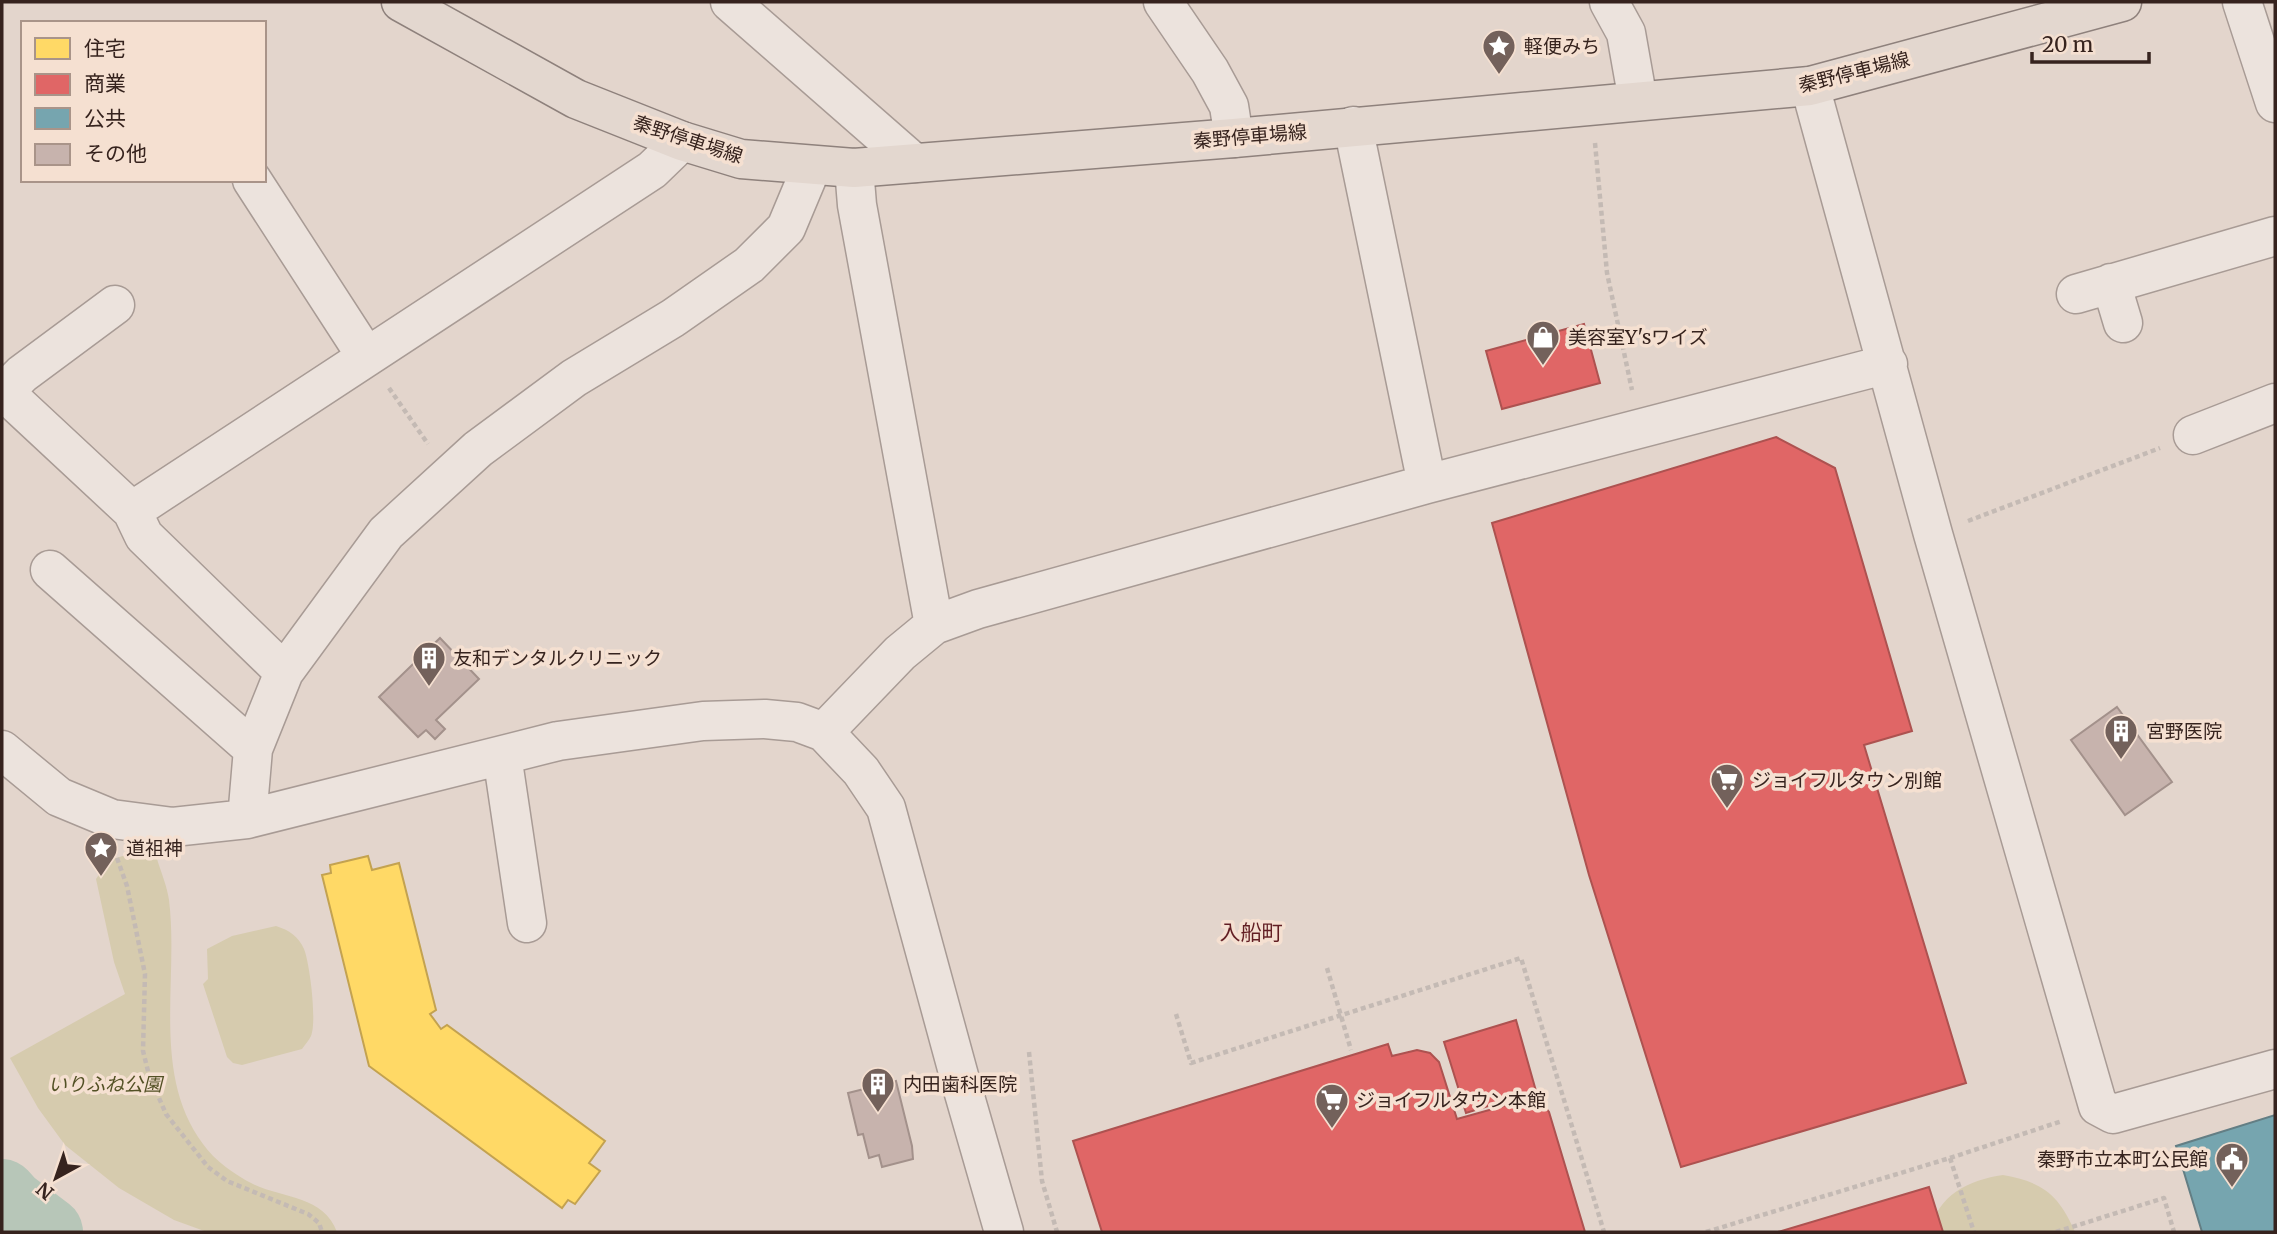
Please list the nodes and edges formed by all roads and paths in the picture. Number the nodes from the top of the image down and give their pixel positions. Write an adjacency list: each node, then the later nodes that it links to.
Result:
1 (401, 2): 13 (main road, 秦野停車場線)
2 (730, 2): 14 (street)
3 (1163, 2): 12 (street)
4 (1609, 2): 8 (street)
5 (2122, 2): 7 (main road, 秦野停車場線)
6 (2242, 2): 9 (street)
7 (1810, 86): 8 (main road, 秦野停車場線); 22 (street)
8 (1638, 101): 10 (main road, 秦野停車場線)
9 (2275, 103)
10 (1589, 105): 11 (main road, 秦野停車場線); 25 (path)
11 (1353, 126): 12 (main road, 秦野停車場線); 28 (street)
12 (1234, 138): 14 (main road, 秦野停車場線)
13 (682, 141): 15 (main road, 秦野停車場線); 21 (street)
14 (914, 163): 16 (main road, 秦野停車場線)
15 (812, 166): 16 (main road, 秦野停車場線); 27 (street)
16 (854, 168): 32 (street)
17 (253, 182): 21 (street)
18 (2275, 236): 20 (street)
19 (115, 305): 23 (street)
20 (2123, 323)
21 (366, 356): 27 (path); 29 (street)
22 (1888, 364): 25 (street); 30 (street)
23 (3, 391): 29 (street)
24 (2275, 403): 26 (street)
25 (1640, 429): 28 (street)
26 (2193, 435): 30 (path)
27 (449, 474): 33 (street)
28 (1427, 484): 32 (street)
29 (132, 511): 33 (street)
30 (1933, 534): 46 (street)
31 (50, 570): 35 (street)
32 (934, 625): 34 (street)
33 (284, 672): 35 (street)
34 (824, 732): 37 (street); 50 (street)
35 (253, 749): 38 (street)
36 (2, 750): 38 (street)
37 (502, 755): 38 (street); 40 (street)
38 (247, 819)
39 (116, 846): 49 (path)
40 (527, 923)
41 (1326, 968): 43 (path)
42 (1176, 1014): 43 (path)
43 (1340, 1015): 44 (path); 52 (path)
44 (1351, 1050)
45 (1029, 1052): 51 (path)
46 (2275, 1069)
47 (2063, 1121): 48 (path)
48 (1950, 1158): 53 (path); 54 (path)
49 (322, 1232)
50 (1004, 1232)
51 (1057, 1232)
52 (1604, 1232)
53 (1706, 1232)
54 (1974, 1232)
55 (2056, 1232): 56 (path)
56 (2175, 1232)

